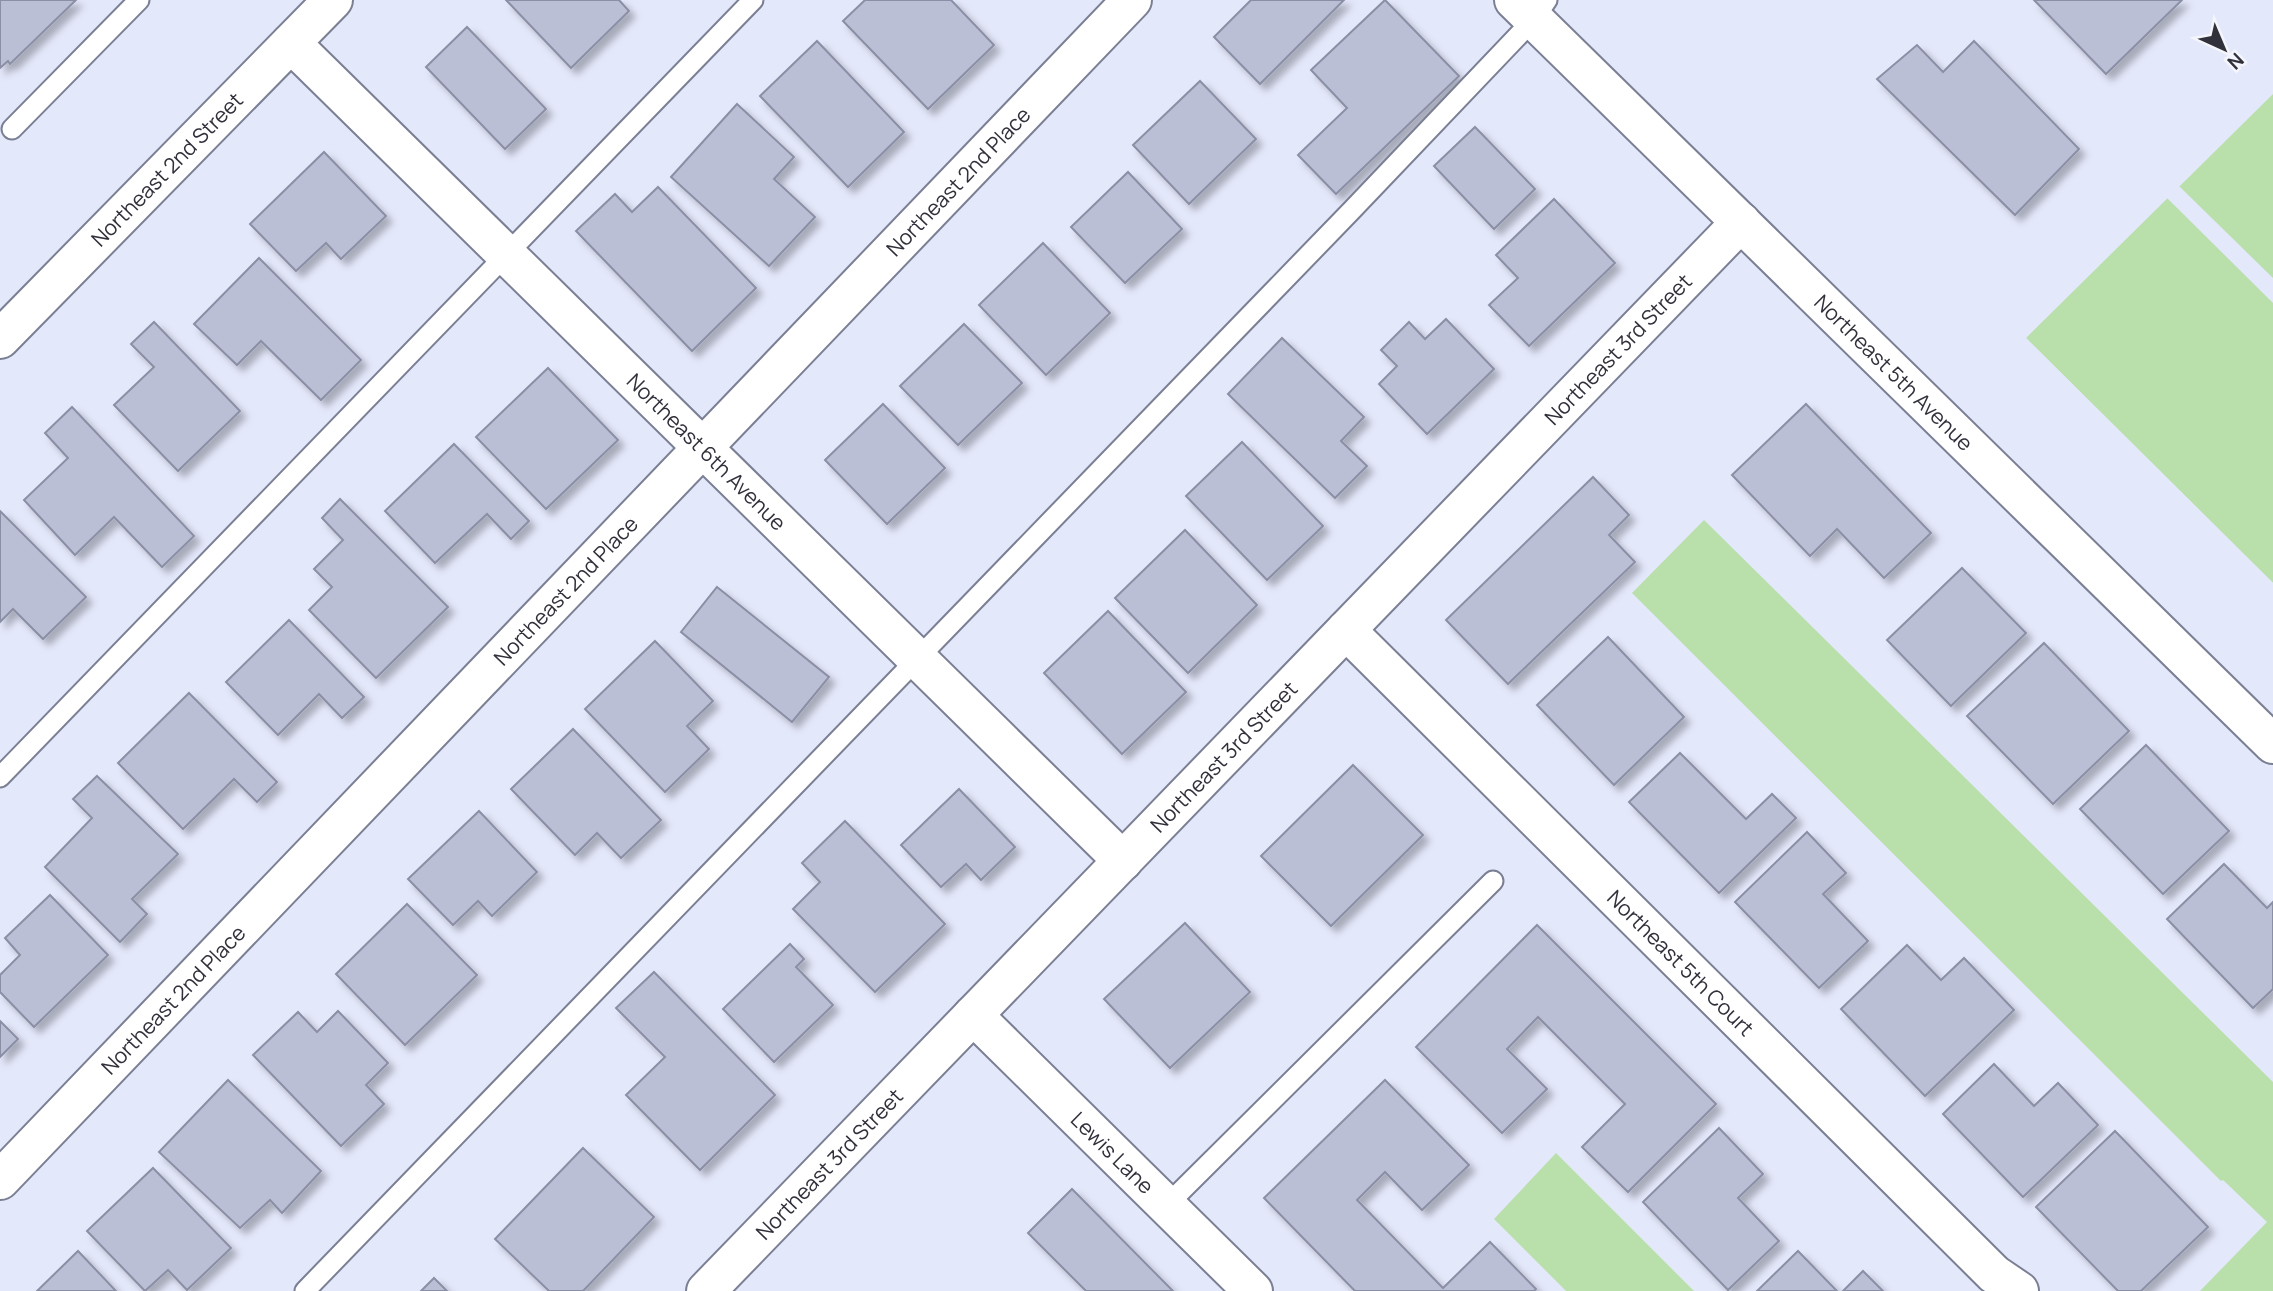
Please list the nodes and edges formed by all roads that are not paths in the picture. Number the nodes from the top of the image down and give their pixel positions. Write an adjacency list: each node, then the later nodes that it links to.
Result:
1 (139, 0): 7 (lane)
2 (333, 0): 6 (street, Northeast 2nd Street)
3 (753, 0): 9 (lane)
4 (1132, 0): 11 (street, Northeast 2nd Place)
5 (1531, 6): 8 (street, Northeast 5th Avenue); 13 (lane)
6 (291, 43): 9 (street, Northeast 6th Avenue); 10 (street, Northeast 2nd Street)
7 (12, 129)
8 (1741, 222): 12 (street, Northeast 3rd Street); 14 (street, Northeast 5th Avenue)
9 (506, 254): 11 (street, Northeast 6th Avenue); 15 (lane)
10 (0, 339)
11 (703, 447): 13 (street, Northeast 6th Avenue); 19 (street, Northeast 2nd Place)
12 (1346, 630): 16 (street, Northeast 3rd Street); 24 (street, Northeast 5th Court)
13 (917, 659): 16 (street, Northeast 6th Avenue); 21 (lane)
14 (2273, 744)
15 (0, 778)
16 (1123, 861): 18 (street, Northeast 3rd Street)
17 (1493, 881): 20 (lane)
18 (973, 1015): 20 (street, Lewis Lane); 22 (street, Northeast 3rd Street)
19 (0, 1180)
20 (1166, 1206): 23 (street, Lewis Lane)
21 (305, 1291)
22 (706, 1291)
23 (1252, 1291)
24 (2020, 1291)

